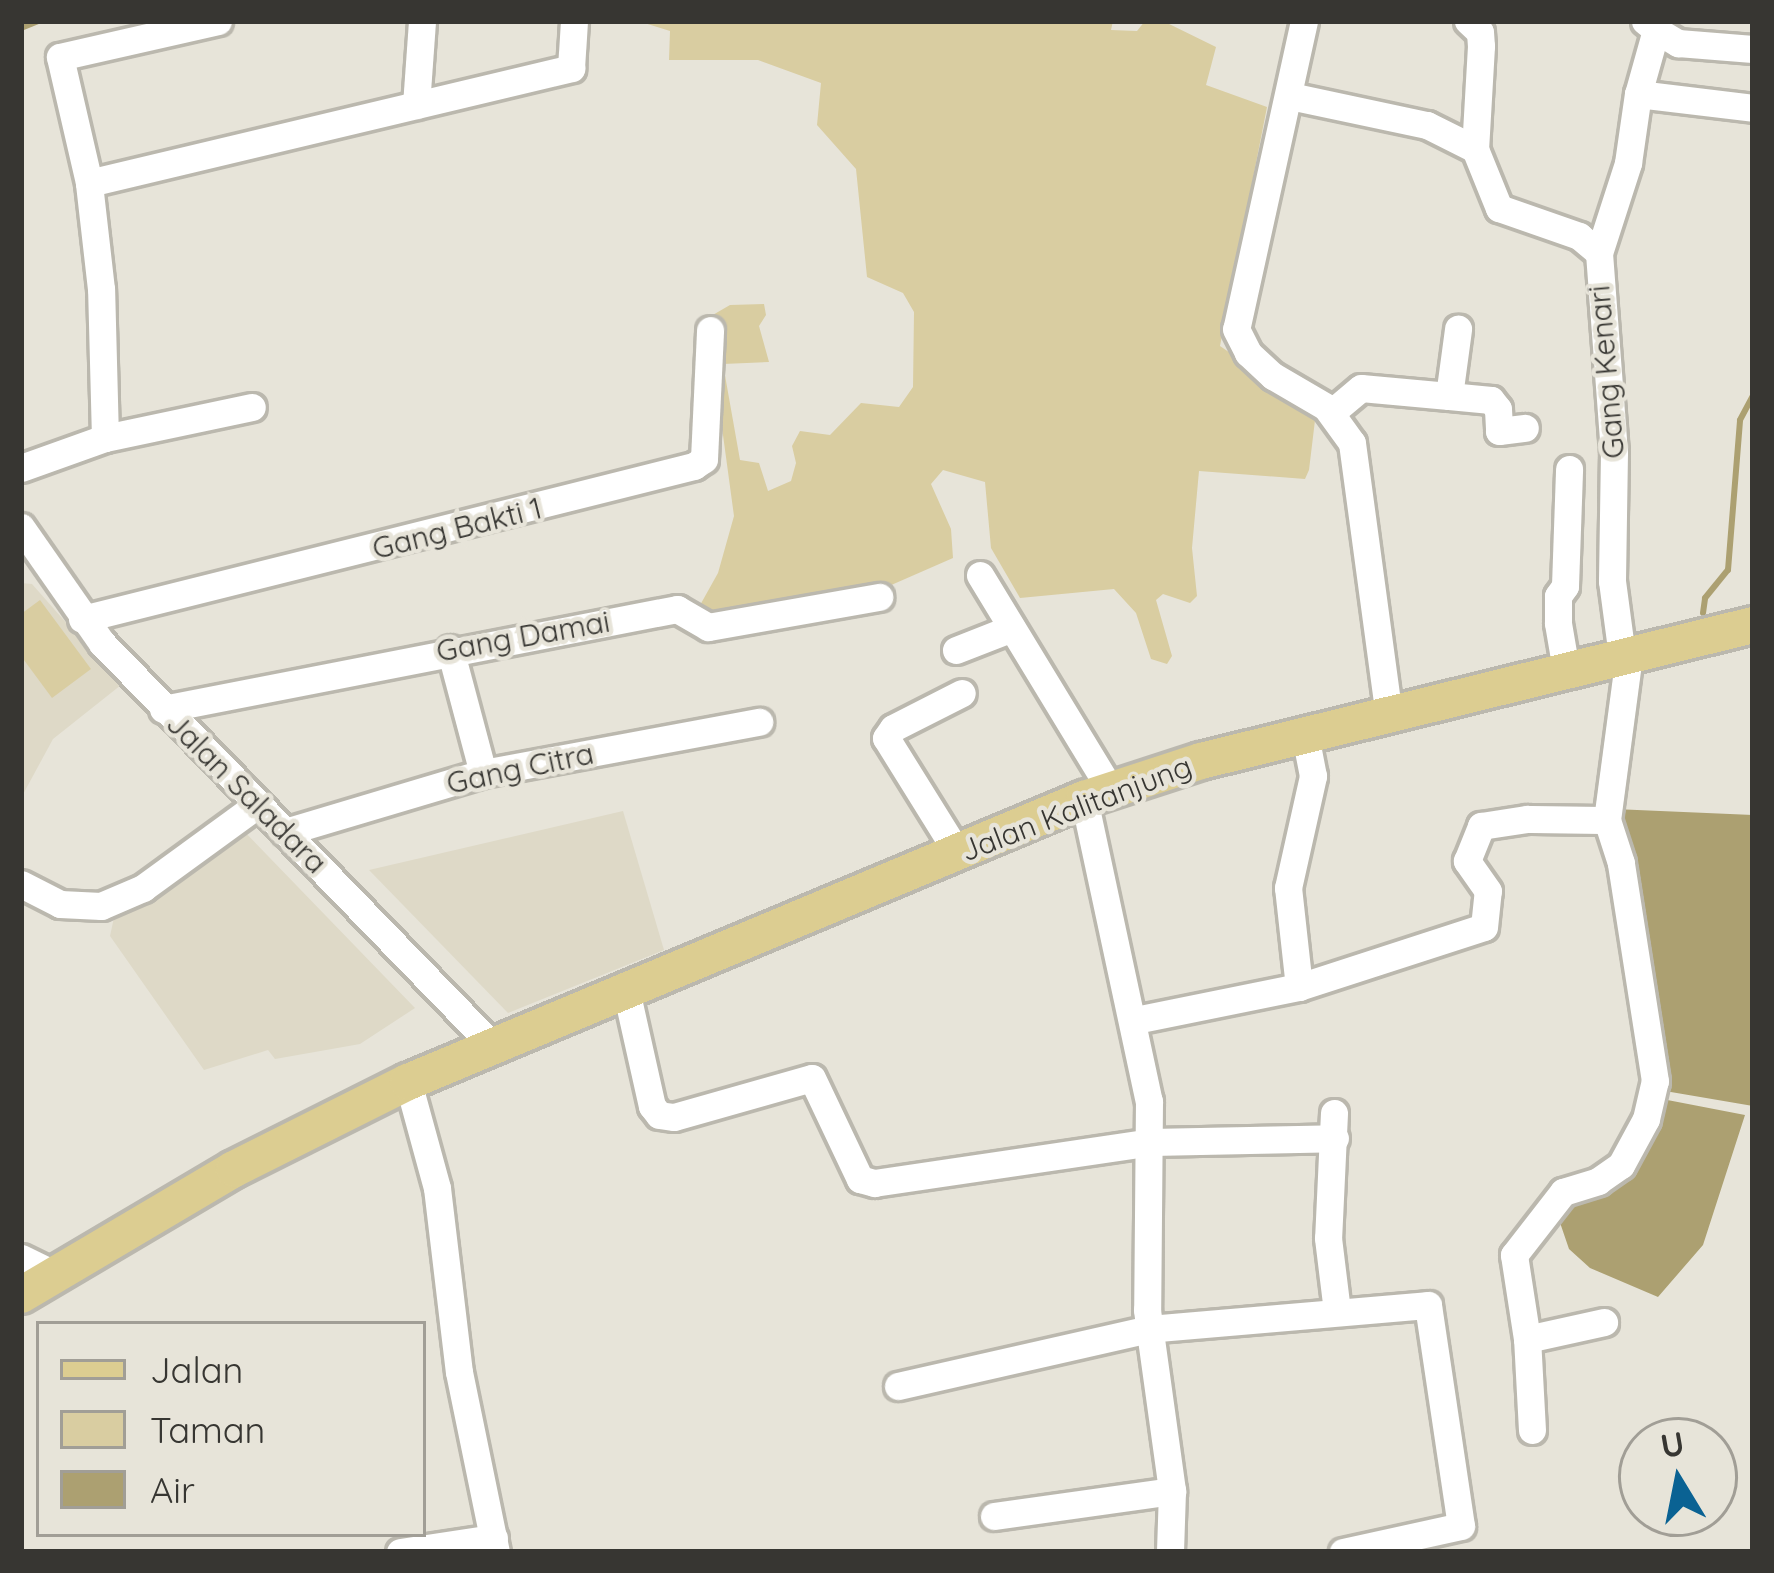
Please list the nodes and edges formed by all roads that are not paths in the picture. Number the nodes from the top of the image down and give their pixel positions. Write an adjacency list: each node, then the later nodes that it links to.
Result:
1 (218, 21): 13 (street)
2 (422, 21): 10 (street)
3 (574, 21): 10 (street)
4 (1304, 21): 9 (street)
5 (1472, 22): 12 (street, Gang Kenari)
6 (1650, 25): 7 (street); 8 (street)
7 (1753, 49)
8 (1638, 94): 11 (street); 14 (street)
9 (1290, 96): 12 (street); 19 (street)
10 (416, 105): 13 (street)
11 (1753, 108)
12 (1474, 149): 14 (street, Gang Kenari)
13 (89, 183): 21 (street)
14 (1599, 253): 33 (street, Gang Kenari)
15 (1458, 329): 17 (street)
16 (710, 330): 28 (street, Gang Bakti 1)
17 (1449, 396): 19 (street); 20 (street)
18 (252, 407): 21 (street)
19 (1331, 413): 37 (street)
20 (1525, 428)
21 (105, 438): 22 (street)
22 (21, 467)
23 (1569, 470): 34 (street)
24 (21, 527): 25 (street, Jalan Saladara)
25 (34, 572): 28 (street, Jalan Saladara)
26 (980, 575): 30 (street)
27 (879, 597): 31 (street, Gang Damai)
28 (82, 619): 36 (street, Jalan Saladara)
29 (1753, 625): 33 (main road, Jalan Kalitanjung)
30 (1012, 628): 32 (street); 41 (street)
31 (450, 649): 36 (street, Gang Damai); 40 (street)
32 (956, 650)
33 (1626, 656): 34 (main road, Jalan Kalitanjung); 43 (street, Gang Kenari)
34 (1566, 670): 37 (main road, Jalan Kalitanjung)
35 (962, 693): 45 (street)
36 (163, 709): 42 (street, Jalan Saladara)
37 (1389, 715): 39 (main road, Jalan Kalitanjung)
38 (759, 722): 40 (street, Gang Citra)
39 (1305, 735): 41 (main road, Jalan Kalitanjung); 47 (street)
40 (483, 773): 44 (street, Gang Citra)
41 (1097, 794): 45 (main road, Jalan Kalitanjung); 49 (street)
42 (257, 805): 44 (street, Jalan Saladara); 46 (street)
43 (1607, 820): 47 (street); 58 (street)
44 (285, 832): 50 (street, Jalan Saladara)
45 (957, 852): 48 (main road, Jalan Kalitanjung)
46 (21, 884)
47 (1299, 987): 49 (street)
48 (631, 1010): 50 (main road, Jalan Kalitanjung); 52 (street)
49 (1135, 1020): 52 (street)
50 (491, 1044): 51 (main road, Jalan Kalitanjung)
51 (412, 1096): 53 (main road, Jalan Kalitanjung); 63 (street)
52 (1151, 1142): 55 (street); 57 (street)
53 (37, 1266): 54 (main road, Jalan Kalitanjung)
54 (21, 1295)
55 (1336, 1311): 57 (street); 66 (street)
56 (1604, 1322): 58 (street)
57 (1148, 1329): 59 (street); 61 (street)
58 (1527, 1339): 60 (street)
59 (898, 1386)
60 (1532, 1430)
61 (1172, 1491): 62 (street); 65 (street)
62 (994, 1516)
63 (495, 1545): 64 (street)
64 (400, 1552)
65 (1170, 1552)
66 (1343, 1552)

